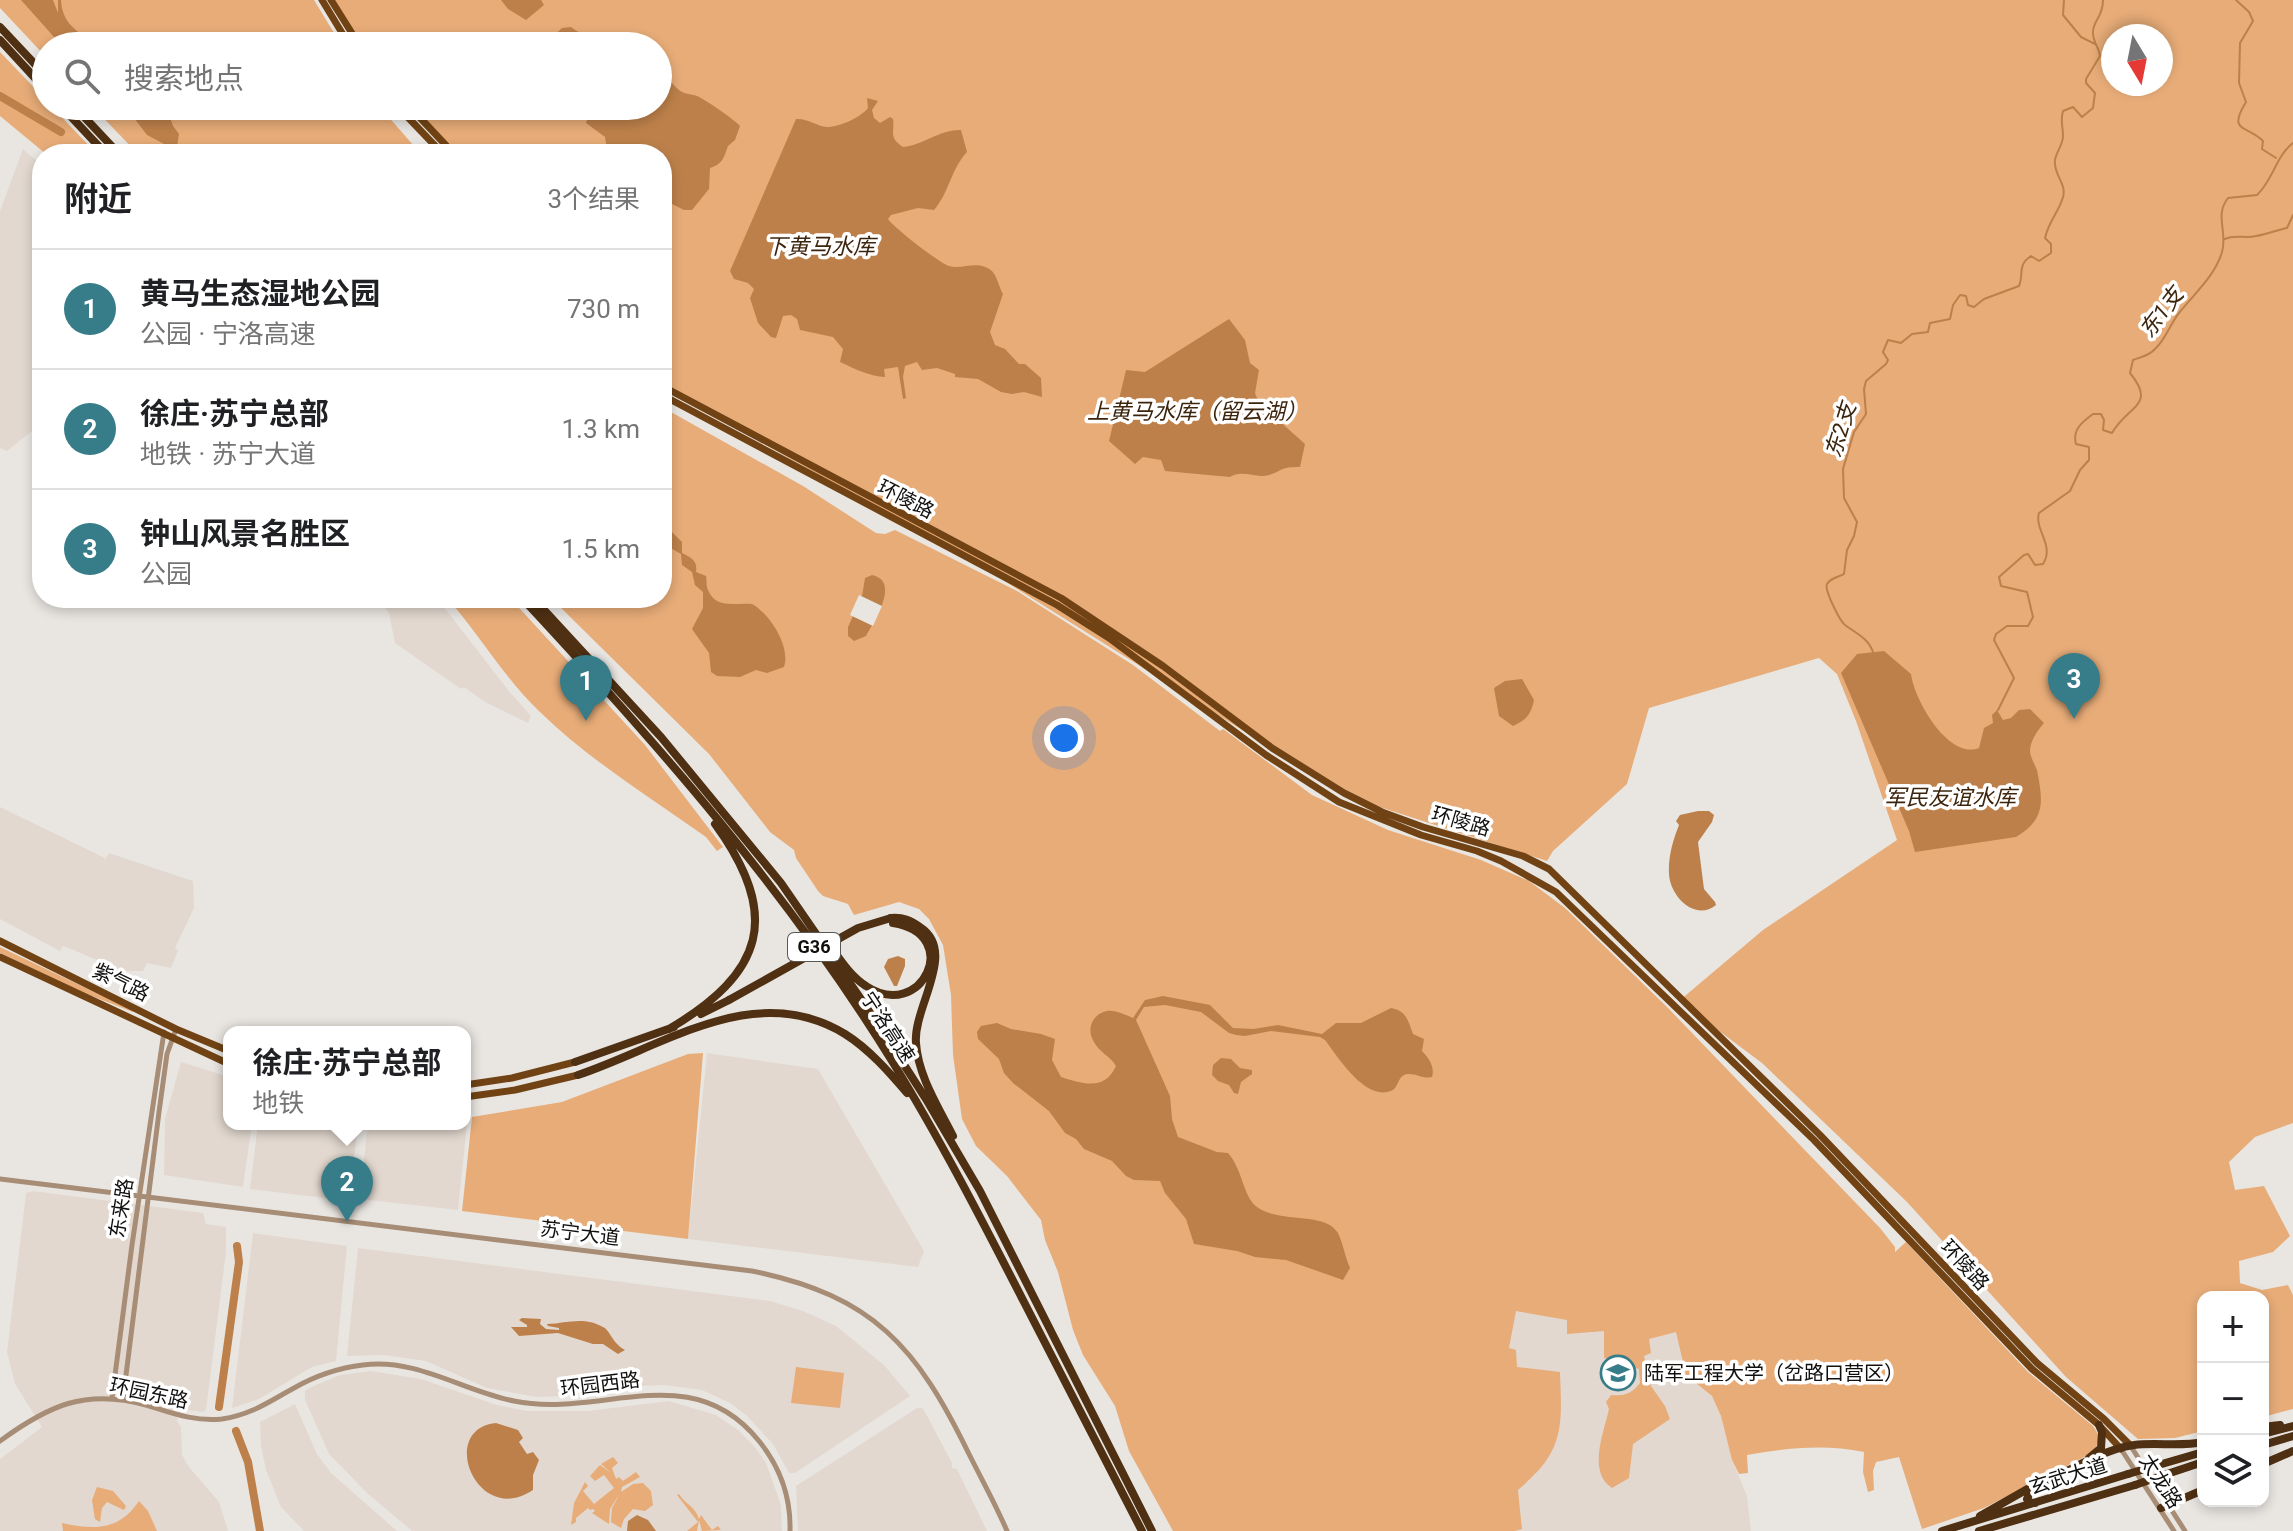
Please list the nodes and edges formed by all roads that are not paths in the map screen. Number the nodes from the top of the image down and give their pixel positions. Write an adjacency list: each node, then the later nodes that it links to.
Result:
1 (322, 0): 4 (main road)
2 (331, 0): 5 (main road)
3 (0, 27): 7 (highway)
4 (341, 32)
5 (351, 32)
6 (0, 40): 8 (highway)
7 (32, 61)
8 (32, 75)
9 (74, 120): 13 (highway)
10 (87, 120): 14 (highway)
11 (410, 120): 15 (main road)
12 (422, 120): 16 (main road)
13 (97, 144)
14 (110, 144)
15 (433, 144)
16 (445, 144)
17 (672, 391): 59 (main road, 环陵路)
18 (672, 400): 51 (main road, 环陵路)
19 (531, 608): 21 (highway, 宁洛高速 / G36)
20 (542, 608): 22 (highway, 宁洛高速 / G36)
21 (657, 747): 31 (highway); 43 (highway, 宁洛高速 / G36)
22 (781, 883): 23 (highway); 45 (highway, 宁洛高速 / G36)
23 (892, 920): 26 (highway, bridge); 45 (highway)
24 (0, 941): 27 (main road, 紫气路)
25 (0, 957): 28 (main road, 紫气路)
26 (730, 1002): 31 (highway); 35 (highway)
27 (133, 1005): 28 (main road); 29 (main road, 紫气路)
28 (125, 1016): 32 (main road, 紫气路)
29 (166, 1023): 30 (main road, 紫气路); 32 (street, 东来路)
30 (176, 1029): 33 (street, 东来路); 34 (main road, 紫气路)
31 (669, 1029): 39 (highway)
32 (163, 1035): 33 (main road, 紫气路); 46 (street, 东来路)
33 (172, 1039): 37 (main road, 紫气路); 47 (street, 东来路)
34 (215, 1046): 36 (main road, 紫气路); 37 (main road)
35 (651, 1047): 40 (highway); 43 (highway)
36 (223, 1049)
37 (211, 1056): 38 (main road, 紫气路)
38 (223, 1061)
39 (575, 1062): 41 (main road)
40 (578, 1075): 42 (main road)
41 (471, 1084)
42 (471, 1096)
43 (921, 1109): 71 (highway, 宁洛高速 / G36)
44 (0, 1179): 46 (street, 苏宁大道)
45 (980, 1191): 72 (highway, 宁洛高速 / G36)
46 (139, 1195): 47 (street, 苏宁大道); 49 (street, 东来路)
47 (148, 1196): 50 (street, 东来路); 70 (street, 苏宁大道)
48 (339, 1369): 50 (street, 环园东路); 69 (street, 环园西路)
49 (112, 1398): 50 (street, 环园东路); 56 (street, 环园东路)
50 (123, 1399)
51 (2099, 1425): 59 (main road, 环陵路); 67 (highway)
52 (2293, 1425): 53 (highway); 54 (highway)
53 (2269, 1427)
54 (2269, 1432)
55 (2293, 1436): 58 (highway)
56 (0, 1441)
57 (2197, 1443): 59 (highway)
58 (2269, 1443)
59 (2125, 1447): 65 (highway); 66 (street)
60 (2293, 1451): 62 (highway)
61 (2197, 1454): 65 (highway, 玄武大道, bridge)
62 (2269, 1461)
63 (2197, 1464): 74 (highway, 玄武大道, bridge)
64 (2197, 1493): 66 (highway)
65 (2035, 1503): 67 (highway, 玄武大道)
66 (2165, 1506): 68 (street); 75 (street, 太龙路)
67 (1978, 1520): 73 (highway, 玄武大道)
68 (2184, 1529)
69 (790, 1531)
70 (1007, 1531)
71 (1142, 1531)
72 (1152, 1531)
73 (1942, 1531)
74 (1979, 1531)
75 (2174, 1531)

